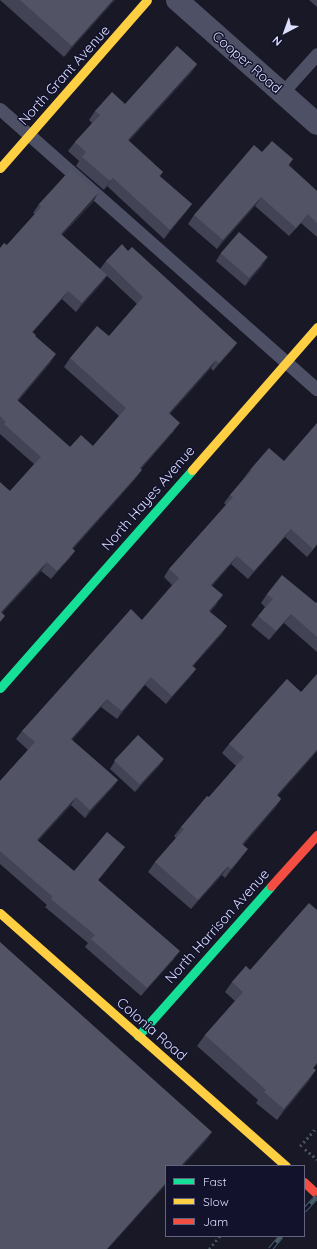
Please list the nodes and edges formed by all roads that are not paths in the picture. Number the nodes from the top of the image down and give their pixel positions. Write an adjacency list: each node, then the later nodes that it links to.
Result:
1 (147, 0): 7 (street, North Grant Avenue)
2 (177, 0): 4 (street, Cooper Road)
3 (317, 54): 4 (lane)
4 (282, 93): 6 (street, Cooper Road)
5 (0, 109): 7 (lane)
6 (317, 124)
7 (29, 135): 8 (street, North Grant Avenue); 10 (lane)
8 (0, 168)
9 (317, 327): 10 (street, North Hayes Avenue)
10 (286, 362): 11 (lane); 12 (street, North Hayes Avenue)
11 (317, 389)
12 (0, 688)
13 (317, 835): 15 (street, North Harrison Avenue)
14 (0, 913): 15 (street, Colonia Road)
15 (138, 1036): 16 (street, Colonia Road)
16 (285, 1165)
17 (305, 1183): 18 (street)
18 (317, 1194)

